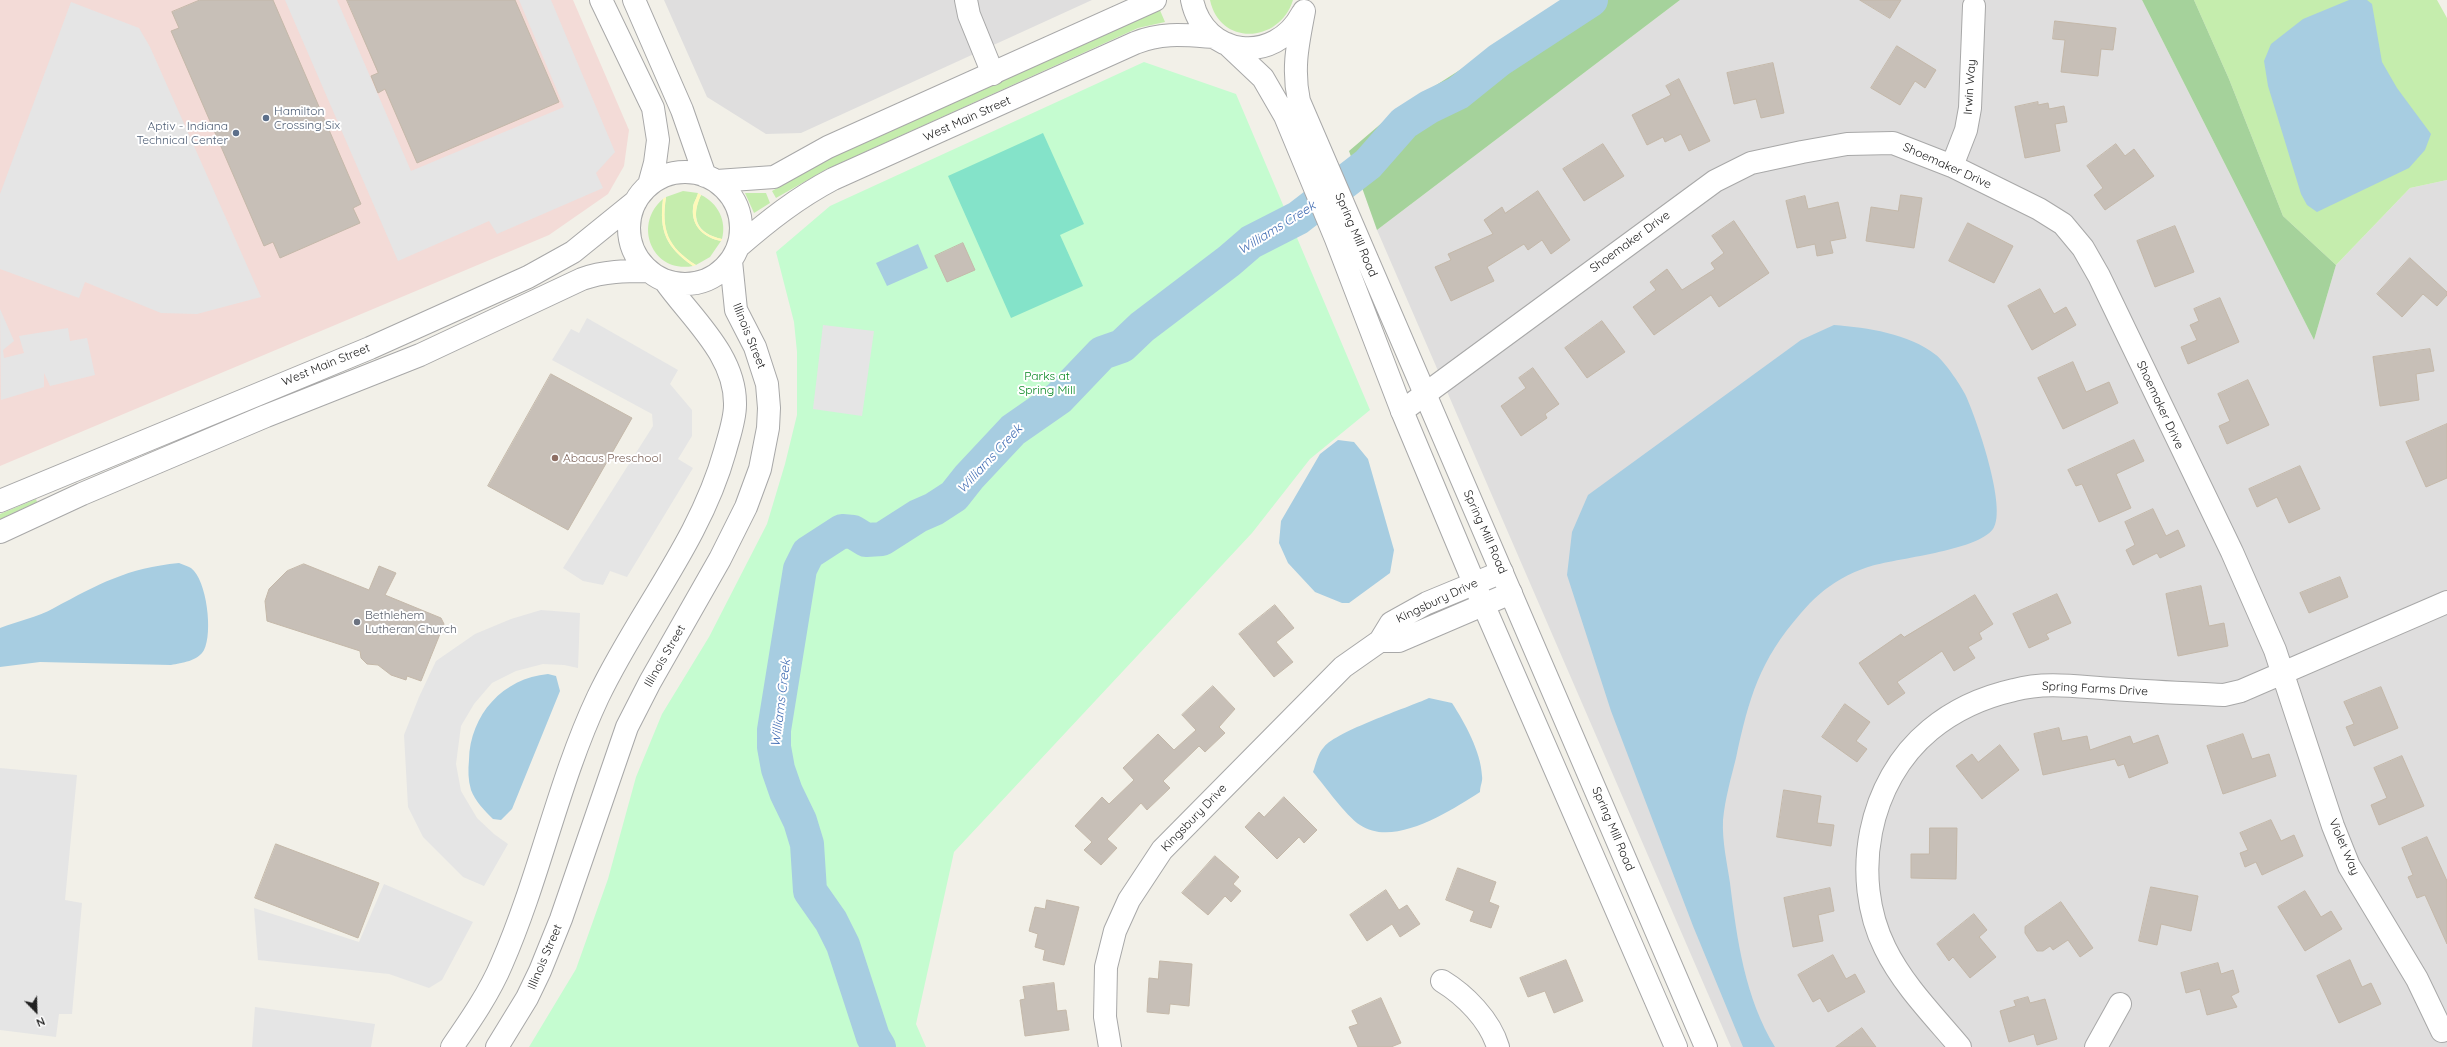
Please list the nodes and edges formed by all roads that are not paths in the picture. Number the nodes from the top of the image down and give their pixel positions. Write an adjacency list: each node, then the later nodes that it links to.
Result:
1 (601, 0): 13 (street)
2 (634, 0): 12 (street)
3 (966, 0): 9 (street)
4 (1155, 0): 9 (street)
5 (1192, 0): 8 (street, Spring Mill Road)
6 (1306, 4): 8 (street, West Main Street); 10 (street, Spring Mill Road)
7 (1974, 6): 11 (street, Irwin Way)
8 (1220, 41): 10 (street, Spring Mill Road); 15 (street, West Main Street)
9 (993, 74): 12 (street)
10 (1314, 162): 14 (street, Spring Mill Road)
11 (1952, 166): 17 (street, Shoemaker Drive); 27 (street, Shoemaker Drive)
12 (711, 178): 13 (street); 15 (street)
13 (643, 193): 16 (street); 19 (street, West Main Street)
14 (1344, 235): 17 (street, Spring Mill Road); 18 (street, Spring Mill Road)
15 (735, 254): 16 (street); 32 (street, Illinois Street)
16 (657, 276): 20 (street, West Main Street); 31 (street)
17 (1424, 393): 18 (street, Shoemaker Drive); 21 (street, Spring Mill Road)
18 (1402, 411): 22 (street, Spring Mill Road)
19 (0, 502)
20 (0, 532)
21 (1502, 572): 22 (street, Kingsbury Drive); 23 (street, Spring Mill Road)
22 (1474, 583): 25 (street, Spring Mill Road); 26 (street, Kingsbury Drive)
23 (1512, 594): 25 (street, Kingsbury Drive); 36 (street, Spring Mill Road)
24 (2447, 602): 27 (street, Spring Farms Drive)
25 (1484, 606): 26 (street, Kingsbury Drive); 35 (street, Spring Mill Road)
26 (1380, 641): 33 (street, Kingsbury Drive)
27 (2283, 673): 30 (street, Violet Way); 37 (street, Spring Farms Drive)
28 (1442, 980): 34 (street)
29 (2120, 1004): 38 (street)
30 (2442, 1031)
31 (452, 1047)
32 (497, 1047)
33 (1110, 1047)
34 (1498, 1047)
35 (1676, 1047)
36 (1706, 1047)
37 (1960, 1047)
38 (2096, 1047)

